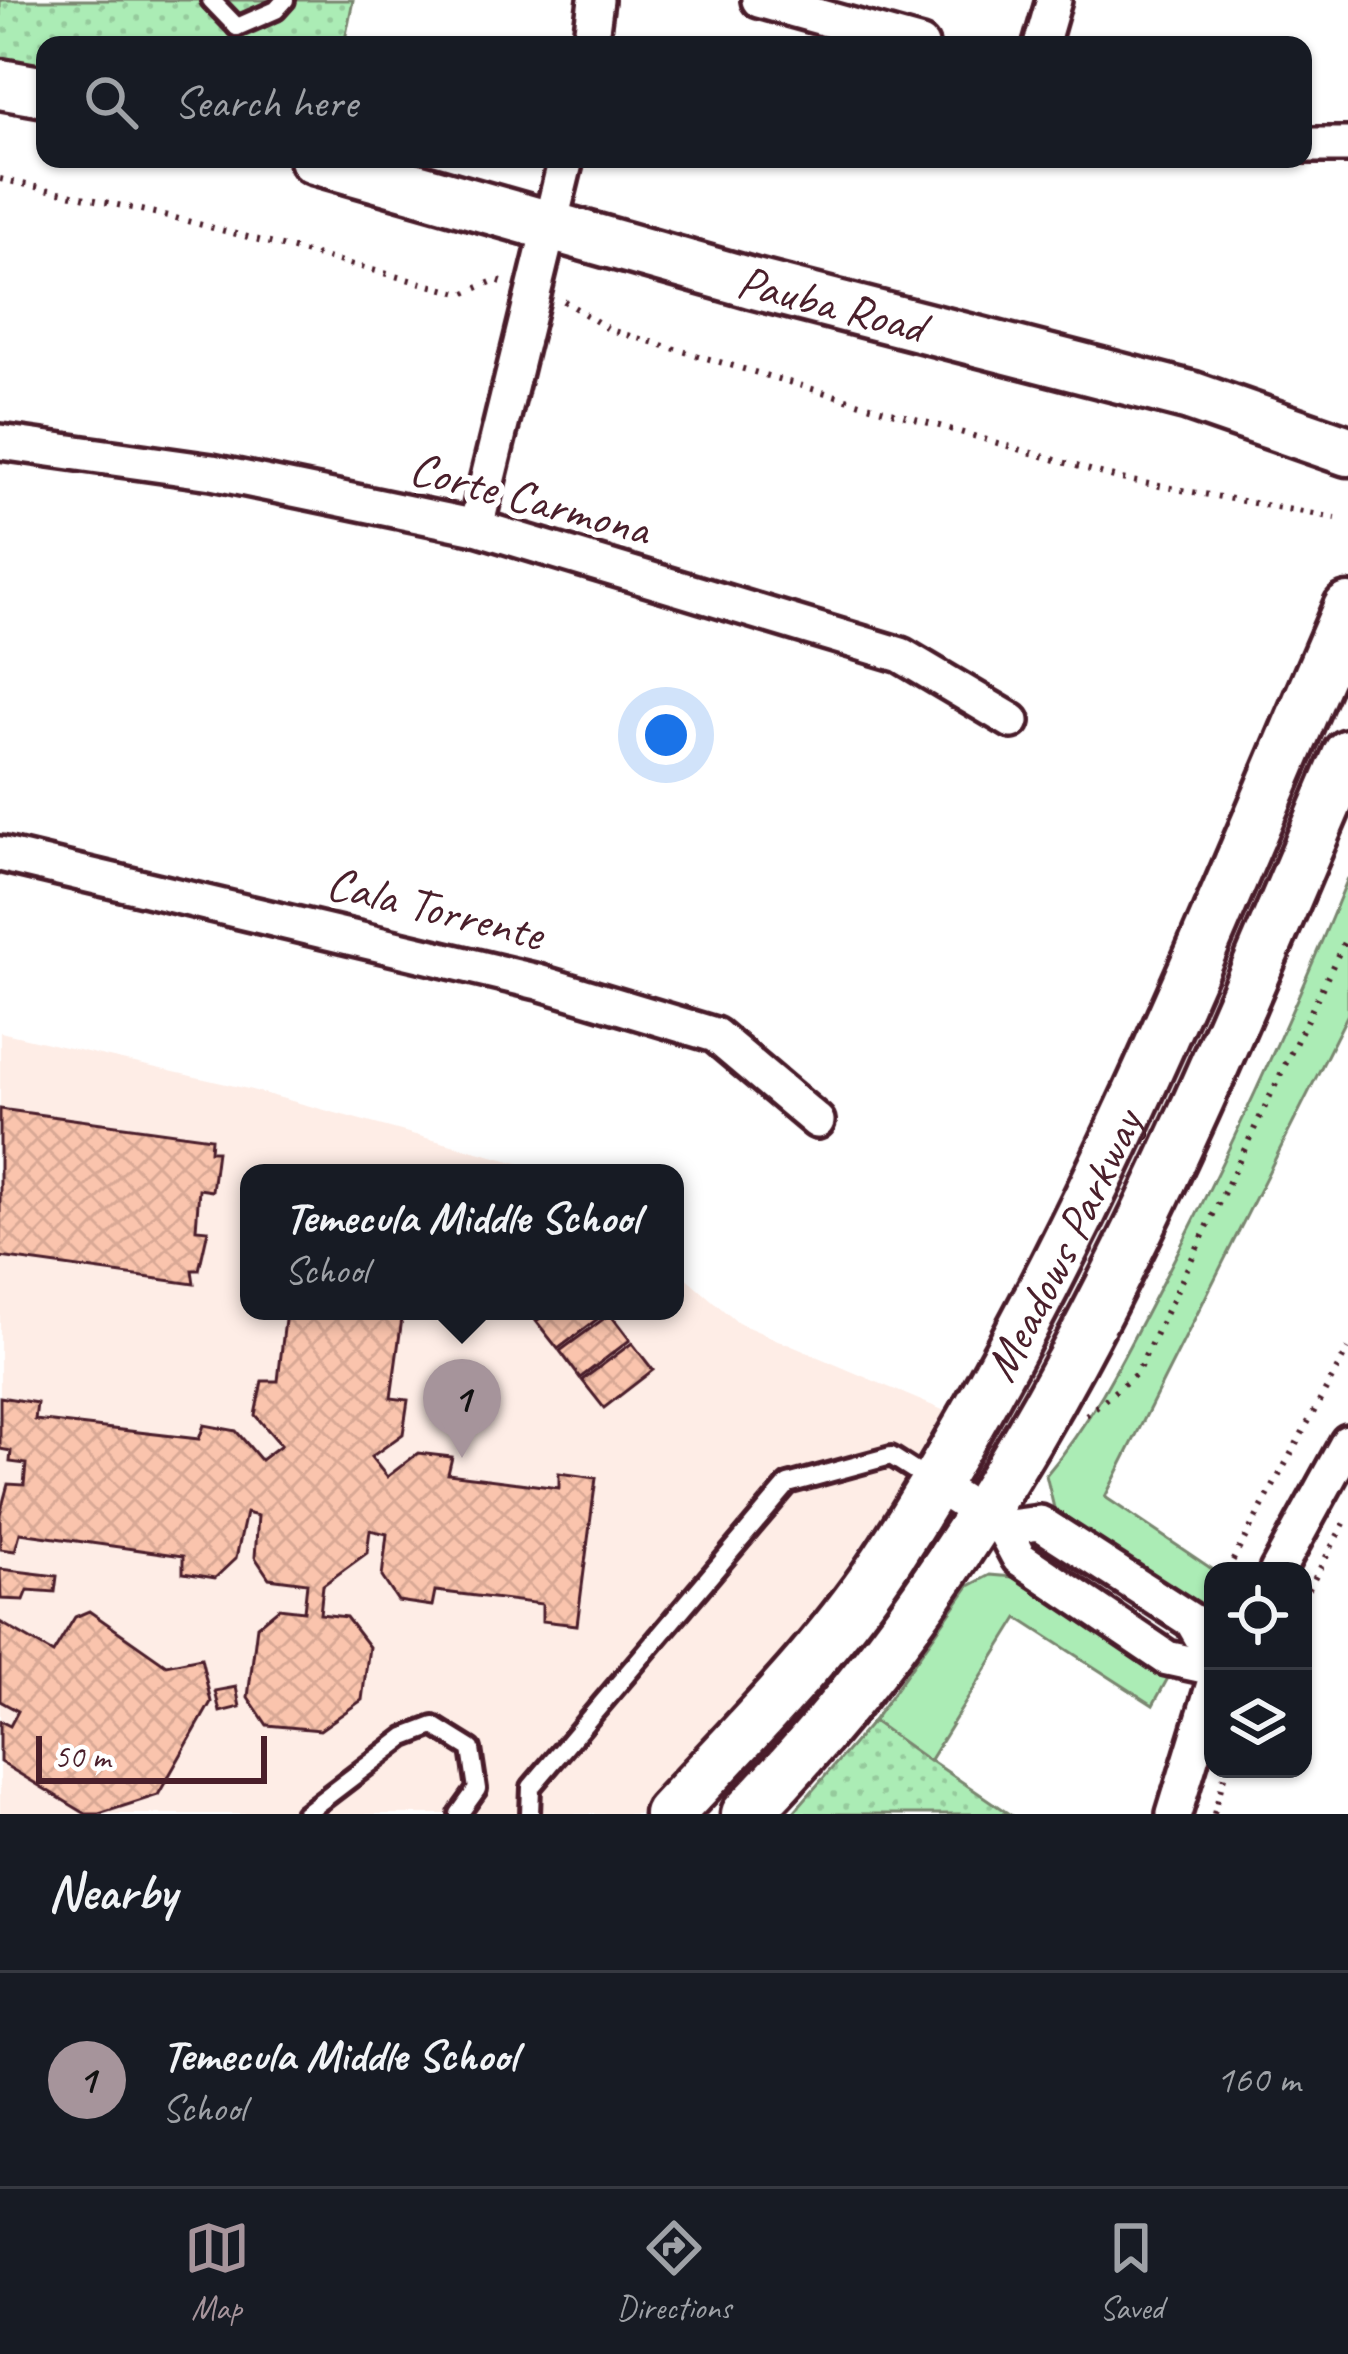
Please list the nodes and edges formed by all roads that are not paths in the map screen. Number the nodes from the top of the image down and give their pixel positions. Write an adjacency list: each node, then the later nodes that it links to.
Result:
1 (212, 0): 6 (lane)
2 (285, 0): 6 (lane)
3 (596, 0): 7 (street)
4 (759, 0): 8 (street)
5 (1054, 0): 9 (street)
6 (235, 36)
7 (591, 36)
8 (889, 36)
9 (1043, 36)
10 (0, 84): 11 (main road)
11 (36, 90)
12 (1348, 145): 13 (street)
13 (1312, 146)
14 (345, 168): 16 (main road, Pauba Road)
15 (564, 168): 16 (street)
16 (548, 227): 18 (main road, Pauba Road); 19 (street)
17 (0, 442): 19 (street, Corte Carmona)
18 (1348, 451)
19 (476, 527): 21 (street, Corte Carmona)
20 (1348, 608): 26 (main road, Meadows Parkway)
21 (1012, 721)
22 (1348, 754): 27 (main road, Meadows Parkway)
23 (0, 854): 24 (street, Cala Torrente)
24 (818, 1121)
25 (1348, 1442): 28 (street)
26 (933, 1483): 27 (street); 34 (lane); 35 (main road, Meadows Parkway)
27 (992, 1522): 29 (street); 30 (street); 36 (main road, Meadows Parkway)
28 (1282, 1562)
29 (1204, 1642)
30 (1204, 1666)
31 (1204, 1716): 37 (street)
32 (304, 1814): 33 (lane)
33 (458, 1814)
34 (530, 1814)
35 (669, 1814)
36 (746, 1814)
37 (1174, 1814)

